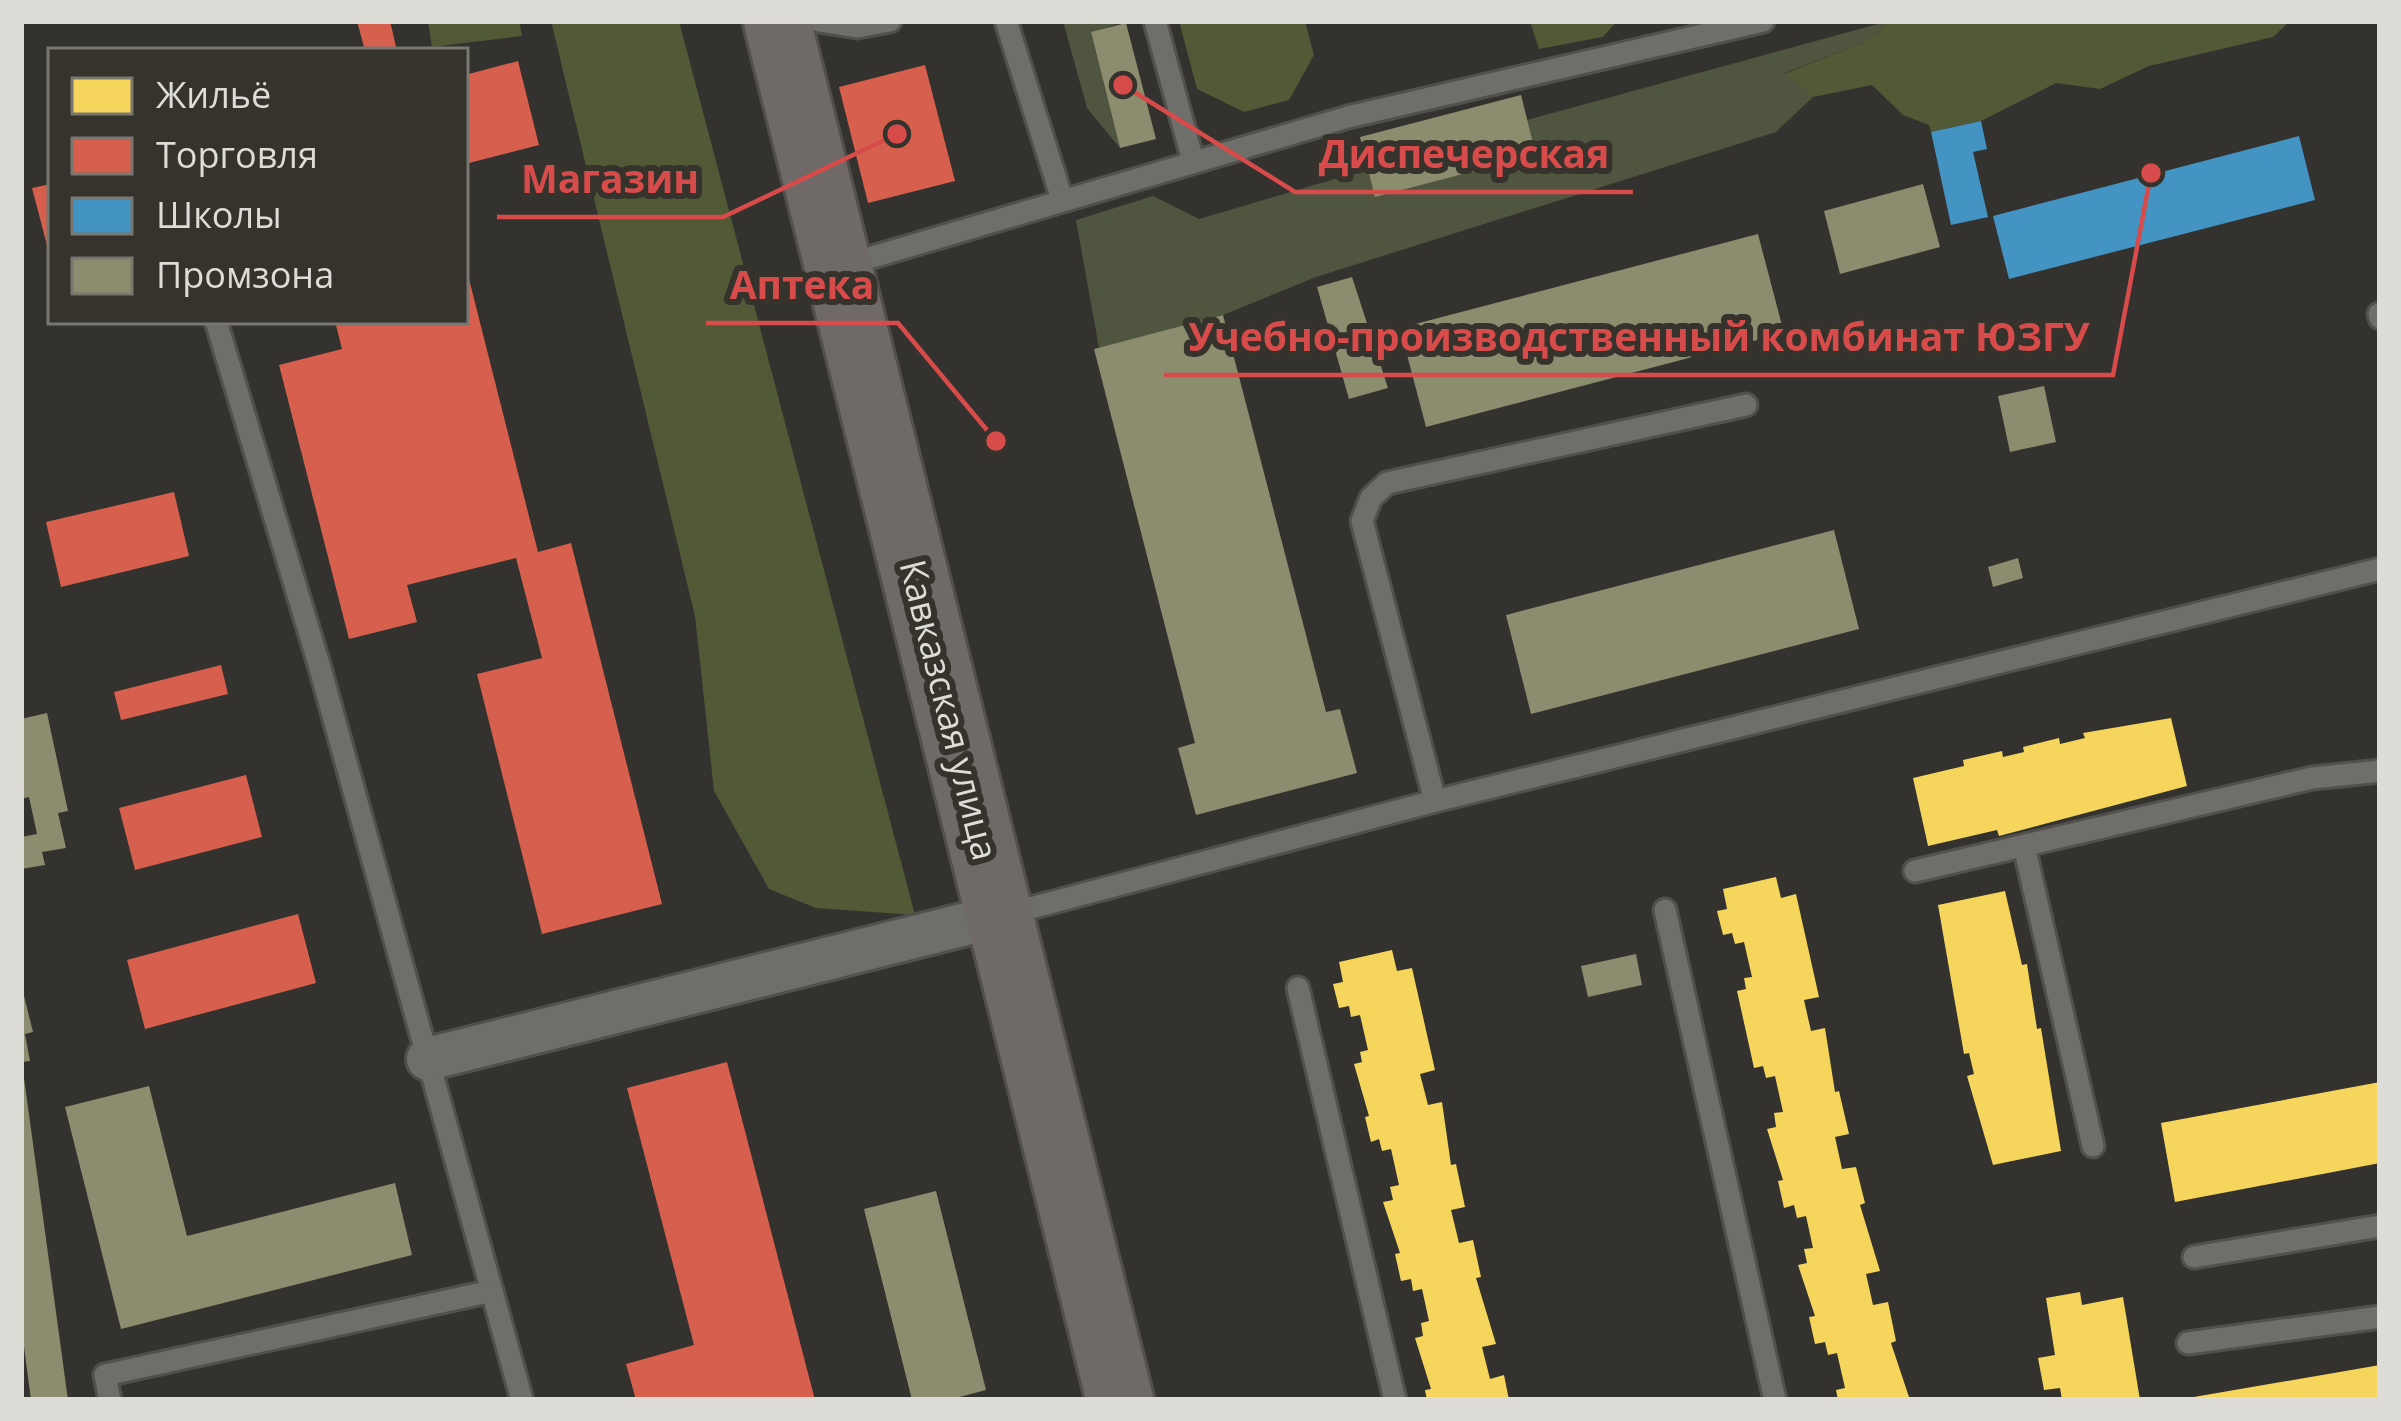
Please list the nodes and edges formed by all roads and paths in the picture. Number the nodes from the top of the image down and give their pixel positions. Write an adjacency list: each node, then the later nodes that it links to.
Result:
1 (777, 21): 9 (main road, Кавказская улица)
2 (819, 21): 3 (lane)
3 (890, 21)
4 (1006, 21): 8 (lane)
5 (1155, 21): 7 (lane)
6 (1763, 21): 7 (lane)
7 (1193, 161): 8 (lane)
8 (1062, 200): 9 (lane)
9 (836, 268): 18 (main road, Кавказская улица)
10 (218, 324): 20 (lane)
11 (1746, 405): 14 (lane)
12 (2380, 569): 14 (lane)
13 (2380, 771): 15 (lane)
14 (1435, 801): 18 (lane)
15 (2024, 846): 16 (lane); 21 (lane)
16 (1915, 871)
17 (1665, 910): 31 (lane)
18 (1002, 915): 20 (street); 29 (main road, Кавказская улица)
19 (1298, 988): 30 (lane)
20 (428, 1059): 24 (lane)
21 (2093, 1146)
22 (2380, 1226): 23 (lane)
23 (2194, 1257)
24 (492, 1292): 27 (lane); 28 (lane)
25 (2380, 1317): 26 (lane)
26 (2188, 1342)
27 (110, 1400)
28 (522, 1400)
29 (1120, 1400)
30 (1395, 1400)
31 (1775, 1400)

